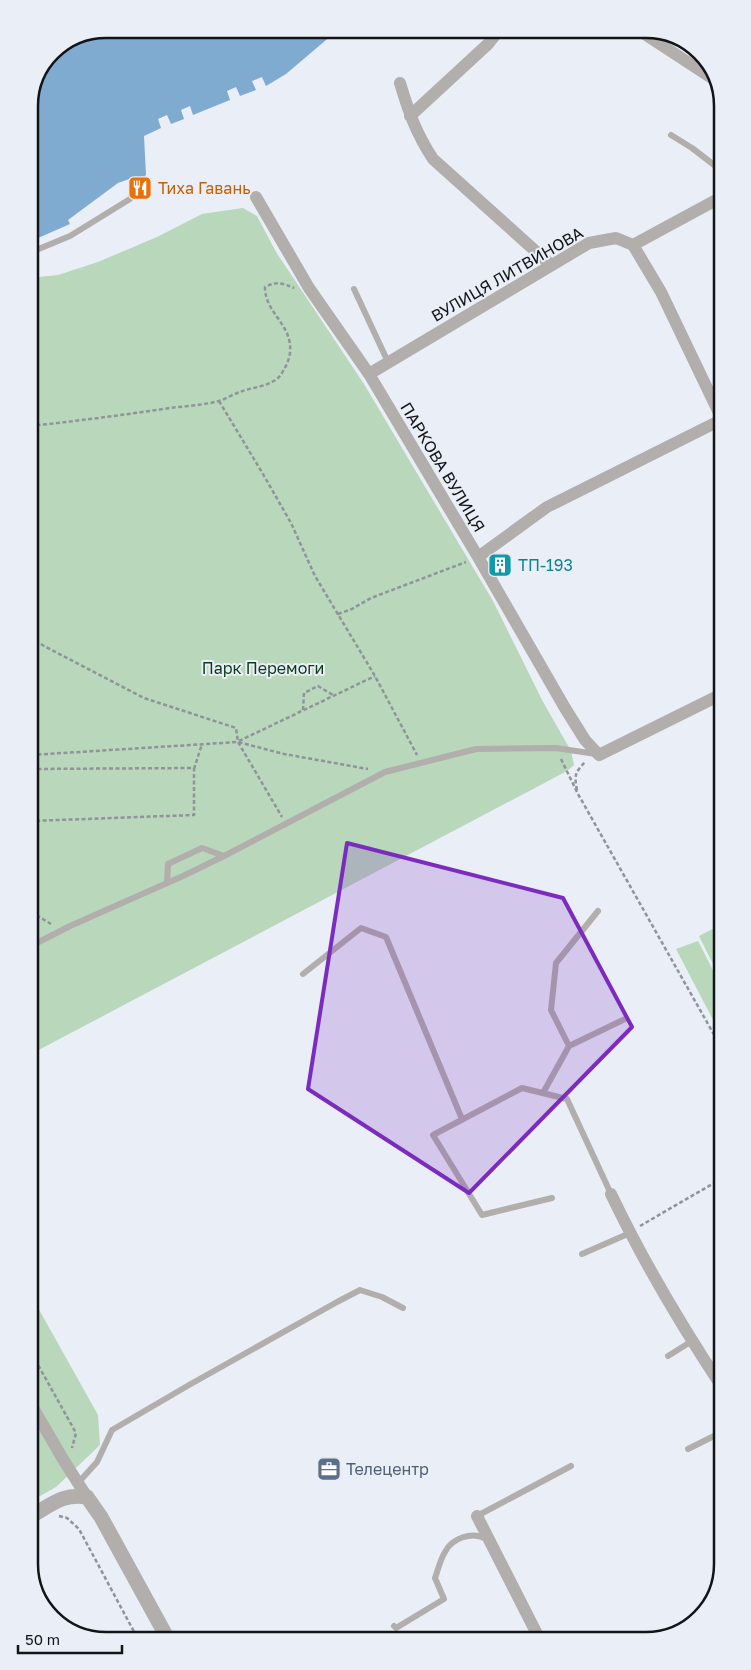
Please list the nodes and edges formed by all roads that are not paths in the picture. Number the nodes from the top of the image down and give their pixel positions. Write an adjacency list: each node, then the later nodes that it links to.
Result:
1 (493, 38): 5 (street)
2 (656, 39): 3 (street)
3 (705, 73)
4 (400, 83): 5 (street)
5 (410, 116): 13 (street)
6 (671, 135): 7 (lane)
7 (714, 165)
8 (256, 197): 16 (street, ПАРКОВА ВУЛИЦЯ)
9 (130, 199): 12 (lane)
10 (714, 200): 11 (street)
11 (633, 245): 13 (street, ВУЛИЦЯ ЛИТВИНОВА); 17 (street)
12 (38, 250)
13 (551, 265): 15 (street, ВУЛИЦЯ ЛИТВИНОВА)
14 (354, 289): 15 (lane)
15 (388, 362): 16 (street, ВУЛИЦЯ ЛИТВИНОВА)
16 (369, 374): 19 (street, ПАРКОВА ВУЛИЦЯ)
17 (714, 403)
18 (714, 424): 19 (street)
19 (478, 557): 21 (street, ПАРКОВА ВУЛИЦЯ)
20 (714, 698): 21 (street)
21 (599, 755): 22 (lane)
22 (224, 856): 23 (lane); 23 (lane)
23 (167, 883): 25 (lane)
24 (598, 911): 28 (lane)
25 (38, 942)
26 (303, 974): 30 (lane)
27 (625, 1019): 28 (lane)
28 (569, 1046): 29 (lane)
29 (543, 1093): 30 (lane); 31 (lane)
30 (462, 1119): 32 (lane)
31 (611, 1194): 33 (street)
32 (552, 1198)
33 (630, 1232): 34 (lane); 36 (street)
34 (582, 1254)
35 (403, 1308): 43 (lane)
36 (692, 1341): 37 (lane); 38 (street)
37 (668, 1356)
38 (714, 1374)
39 (38, 1416): 43 (street)
40 (714, 1436): 41 (lane)
41 (688, 1449)
42 (571, 1466): 46 (lane)
43 (78, 1483): 44 (street)
44 (87, 1497): 45 (street); 49 (street)
45 (38, 1512)
46 (477, 1516): 47 (street)
47 (489, 1541): 48 (lane); 50 (street)
48 (394, 1626)
49 (164, 1632)
50 (536, 1632)

